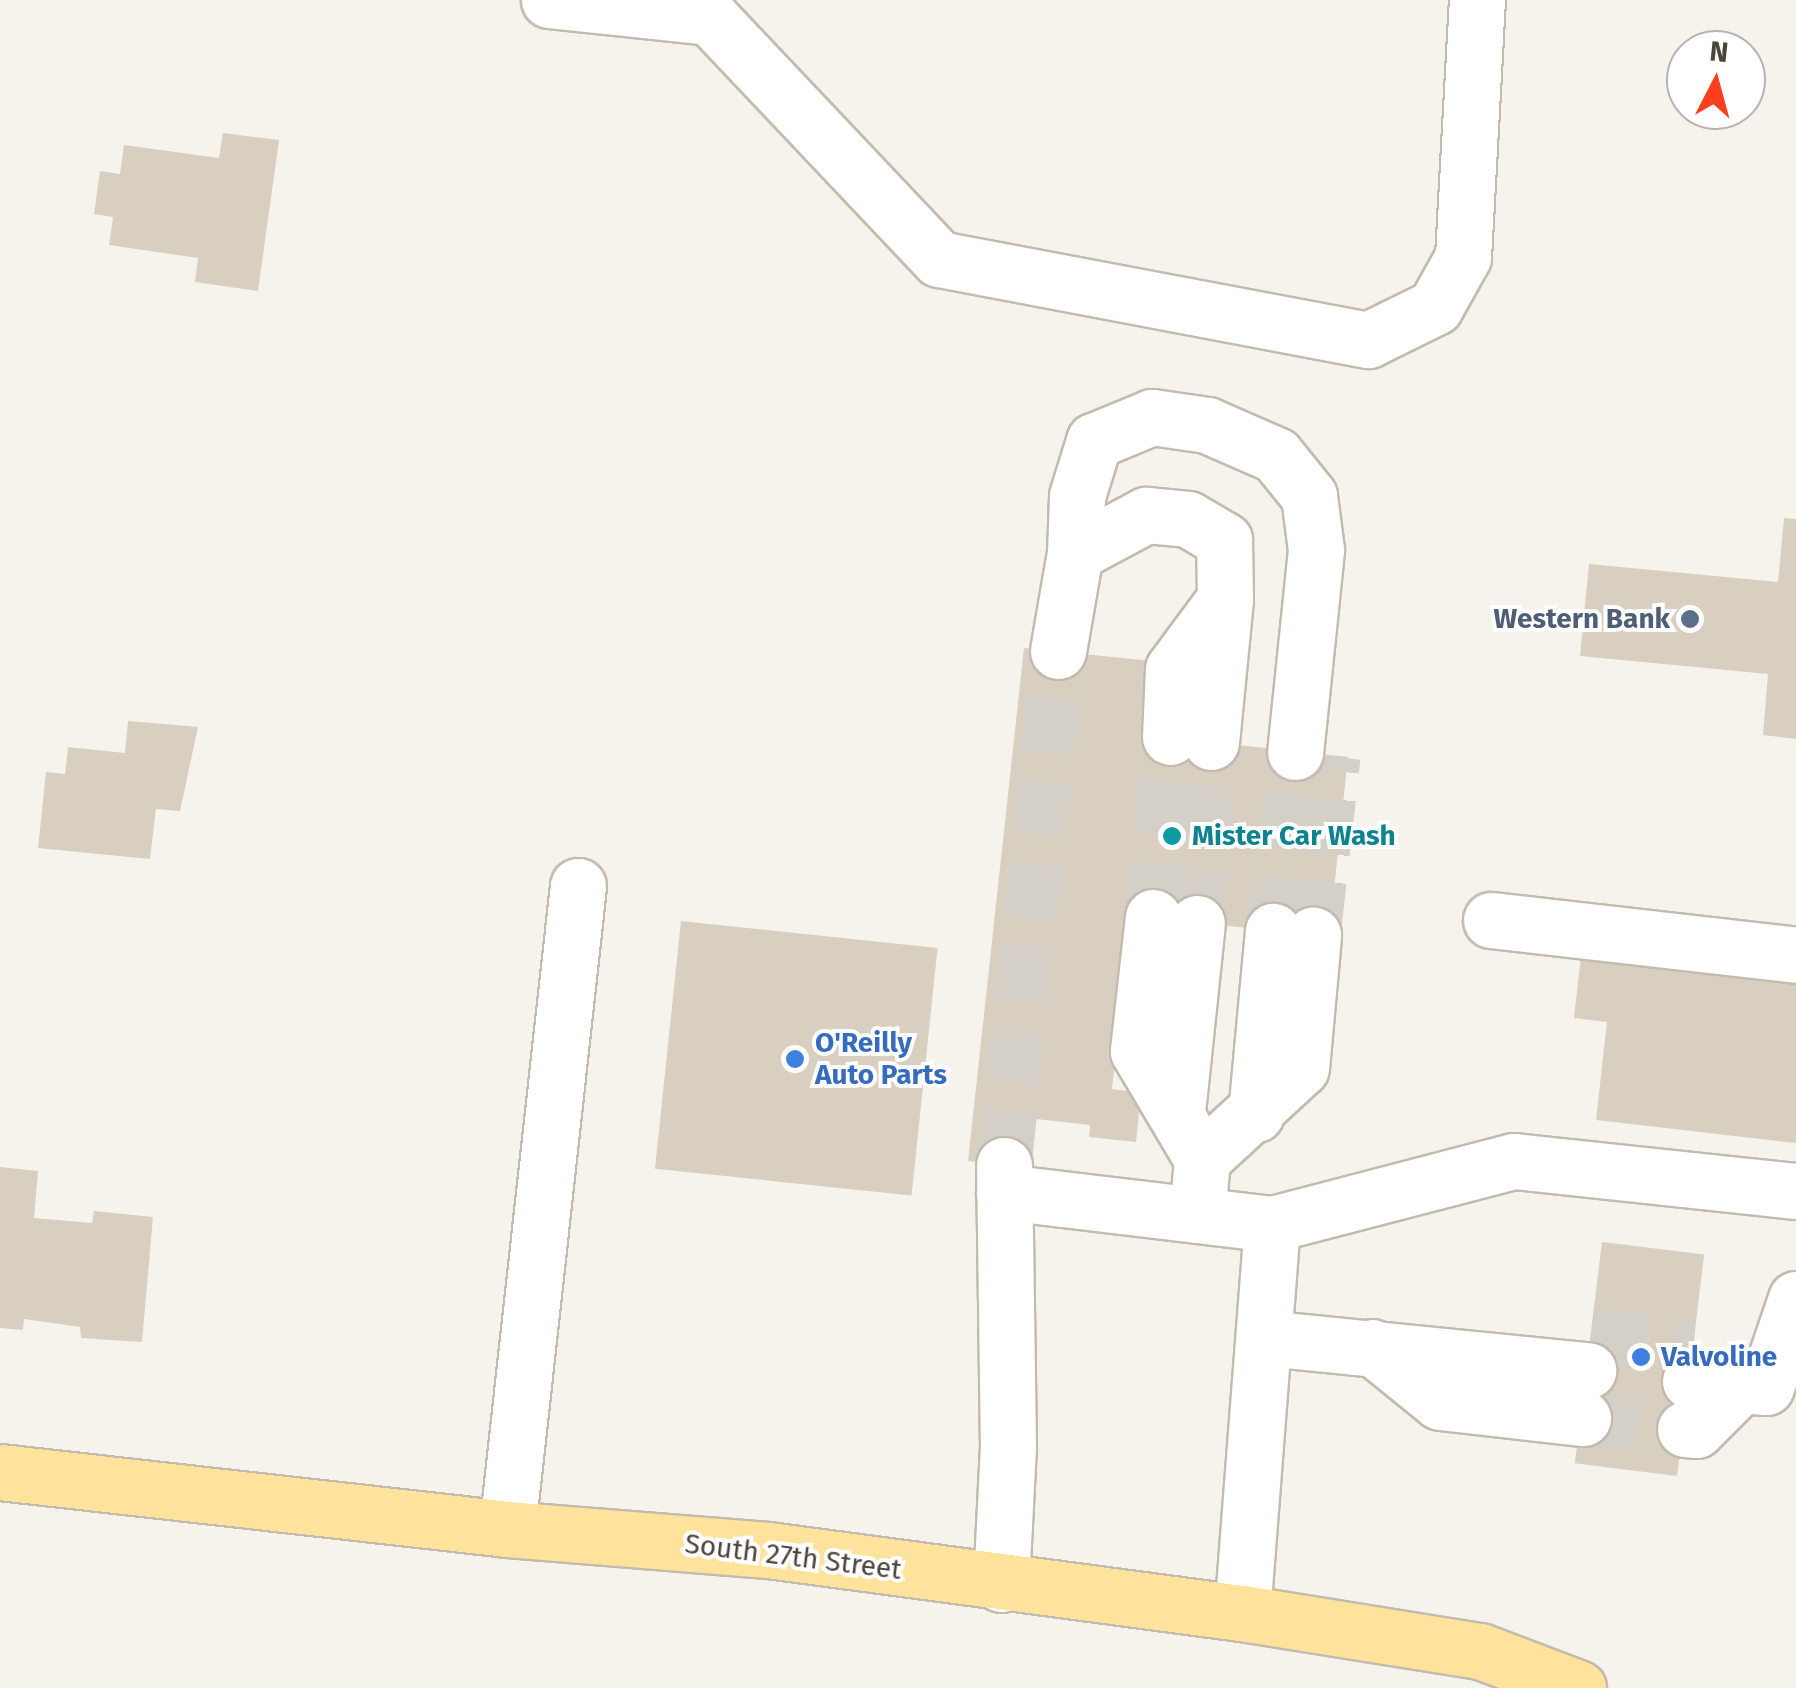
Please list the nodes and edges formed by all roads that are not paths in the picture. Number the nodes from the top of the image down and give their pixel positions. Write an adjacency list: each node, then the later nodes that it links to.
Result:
1 (549, 0): 2 (lane)
2 (1477, 0)
3 (1075, 553): 4 (lane); 5 (lane); 6 (lane)
4 (1058, 651)
5 (1190, 739)
6 (1314, 754)
7 (578, 886): 21 (lane)
8 (1175, 920): 12 (lane)
9 (1491, 920): 11 (lane)
10 (1294, 933): 12 (lane)
11 (1796, 955)
12 (1202, 1159): 14 (lane)
13 (1796, 1191): 15 (lane)
14 (1196, 1215): 15 (lane); 22 (lane)
15 (1272, 1224): 17 (lane)
16 (1796, 1299): 19 (lane)
17 (1264, 1338): 18 (lane); 23 (lane)
18 (1372, 1348): 18 (lane)
19 (1702, 1385)
20 (0, 1472): 21 (main road, South 27th Street)
21 (507, 1530): 22 (main road, South 27th Street)
22 (1001, 1584): 23 (main road, South 27th Street)
23 (1242, 1613): 24 (main road, South 27th Street)
24 (1379, 1634): 25 (main road); 26 (main road, South 27th Street)
25 (1451, 1688)
26 (1578, 1688)

